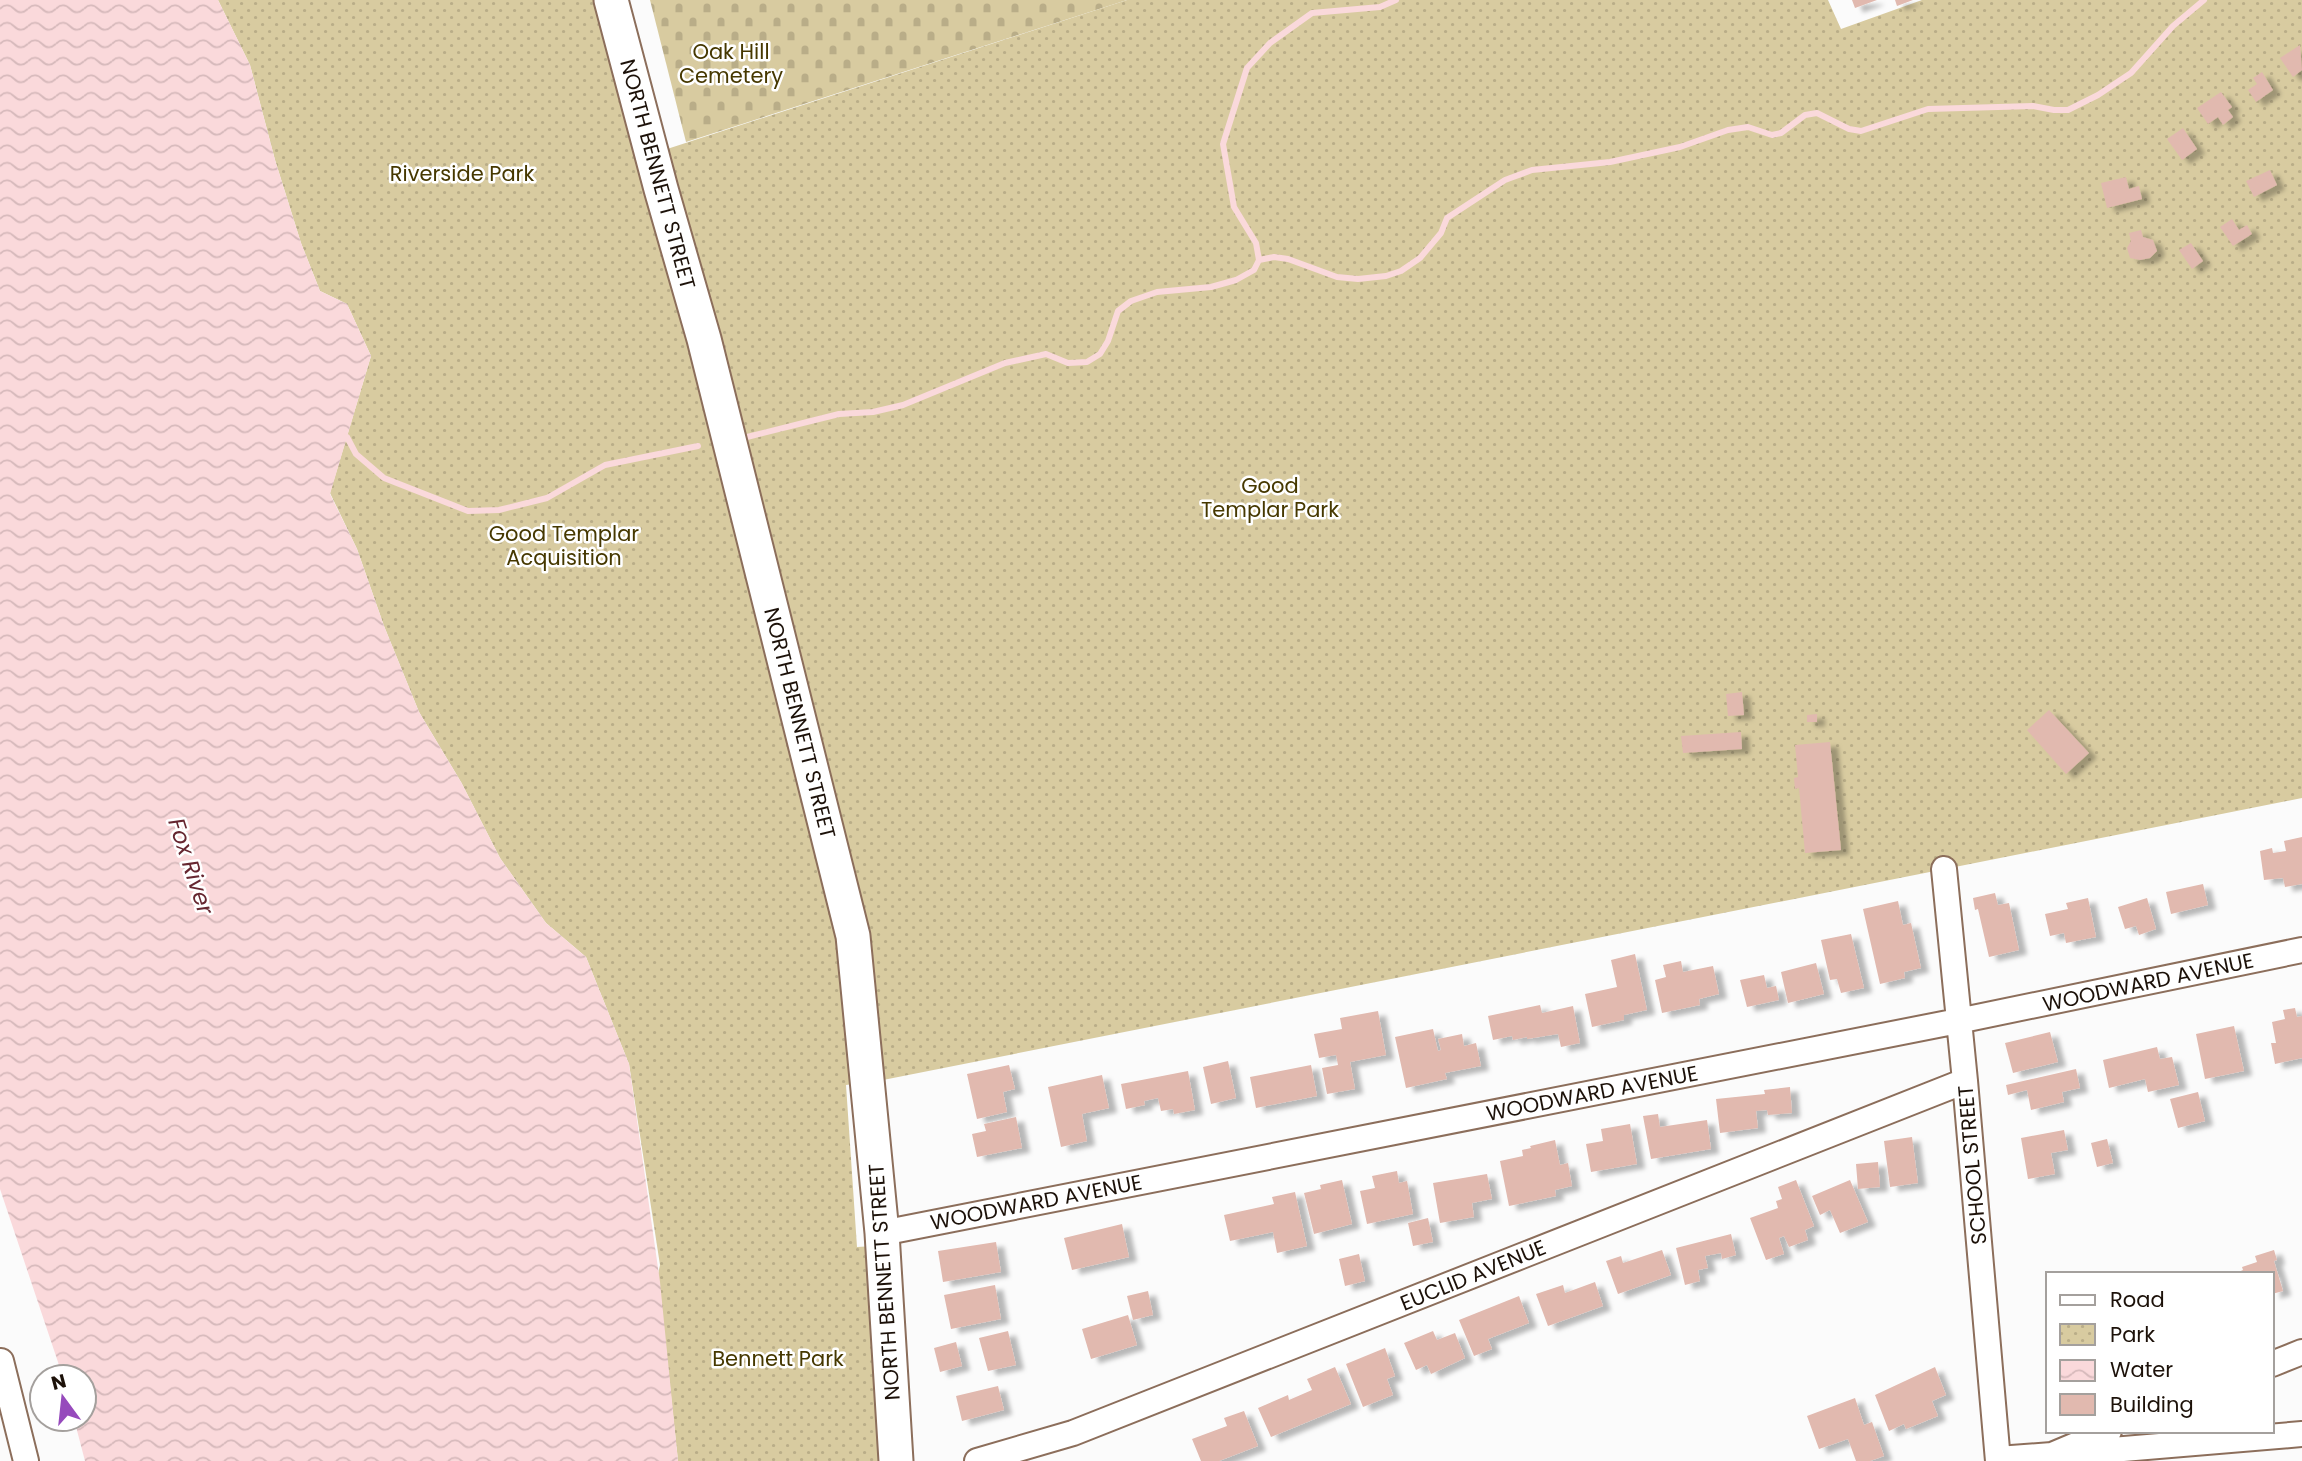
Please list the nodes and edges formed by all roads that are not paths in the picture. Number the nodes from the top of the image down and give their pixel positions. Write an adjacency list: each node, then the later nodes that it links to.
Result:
1 (611, 0): 6 (main road, NORTH BENNETT STREET)
2 (1944, 869): 4 (street, SCHOOL STREET)
3 (2302, 950): 4 (street, WOODWARD AVENUE)
4 (1958, 1021): 5 (street, SCHOOL STREET); 6 (street, WOODWARD AVENUE)
5 (1965, 1081): 13 (street, SCHOOL STREET); 16 (street, EUCLID AVENUE)
6 (882, 1233): 15 (main road, NORTH BENNETT STREET)
7 (2302, 1352): 9 (street)
8 (1, 1361): 14 (street)
9 (2274, 1363)
10 (2104, 1433): 12 (street)
11 (2302, 1434): 12 (street)
12 (2052, 1455): 13 (street)
13 (1998, 1460)
14 (26, 1461)
15 (896, 1461)
16 (978, 1461)

